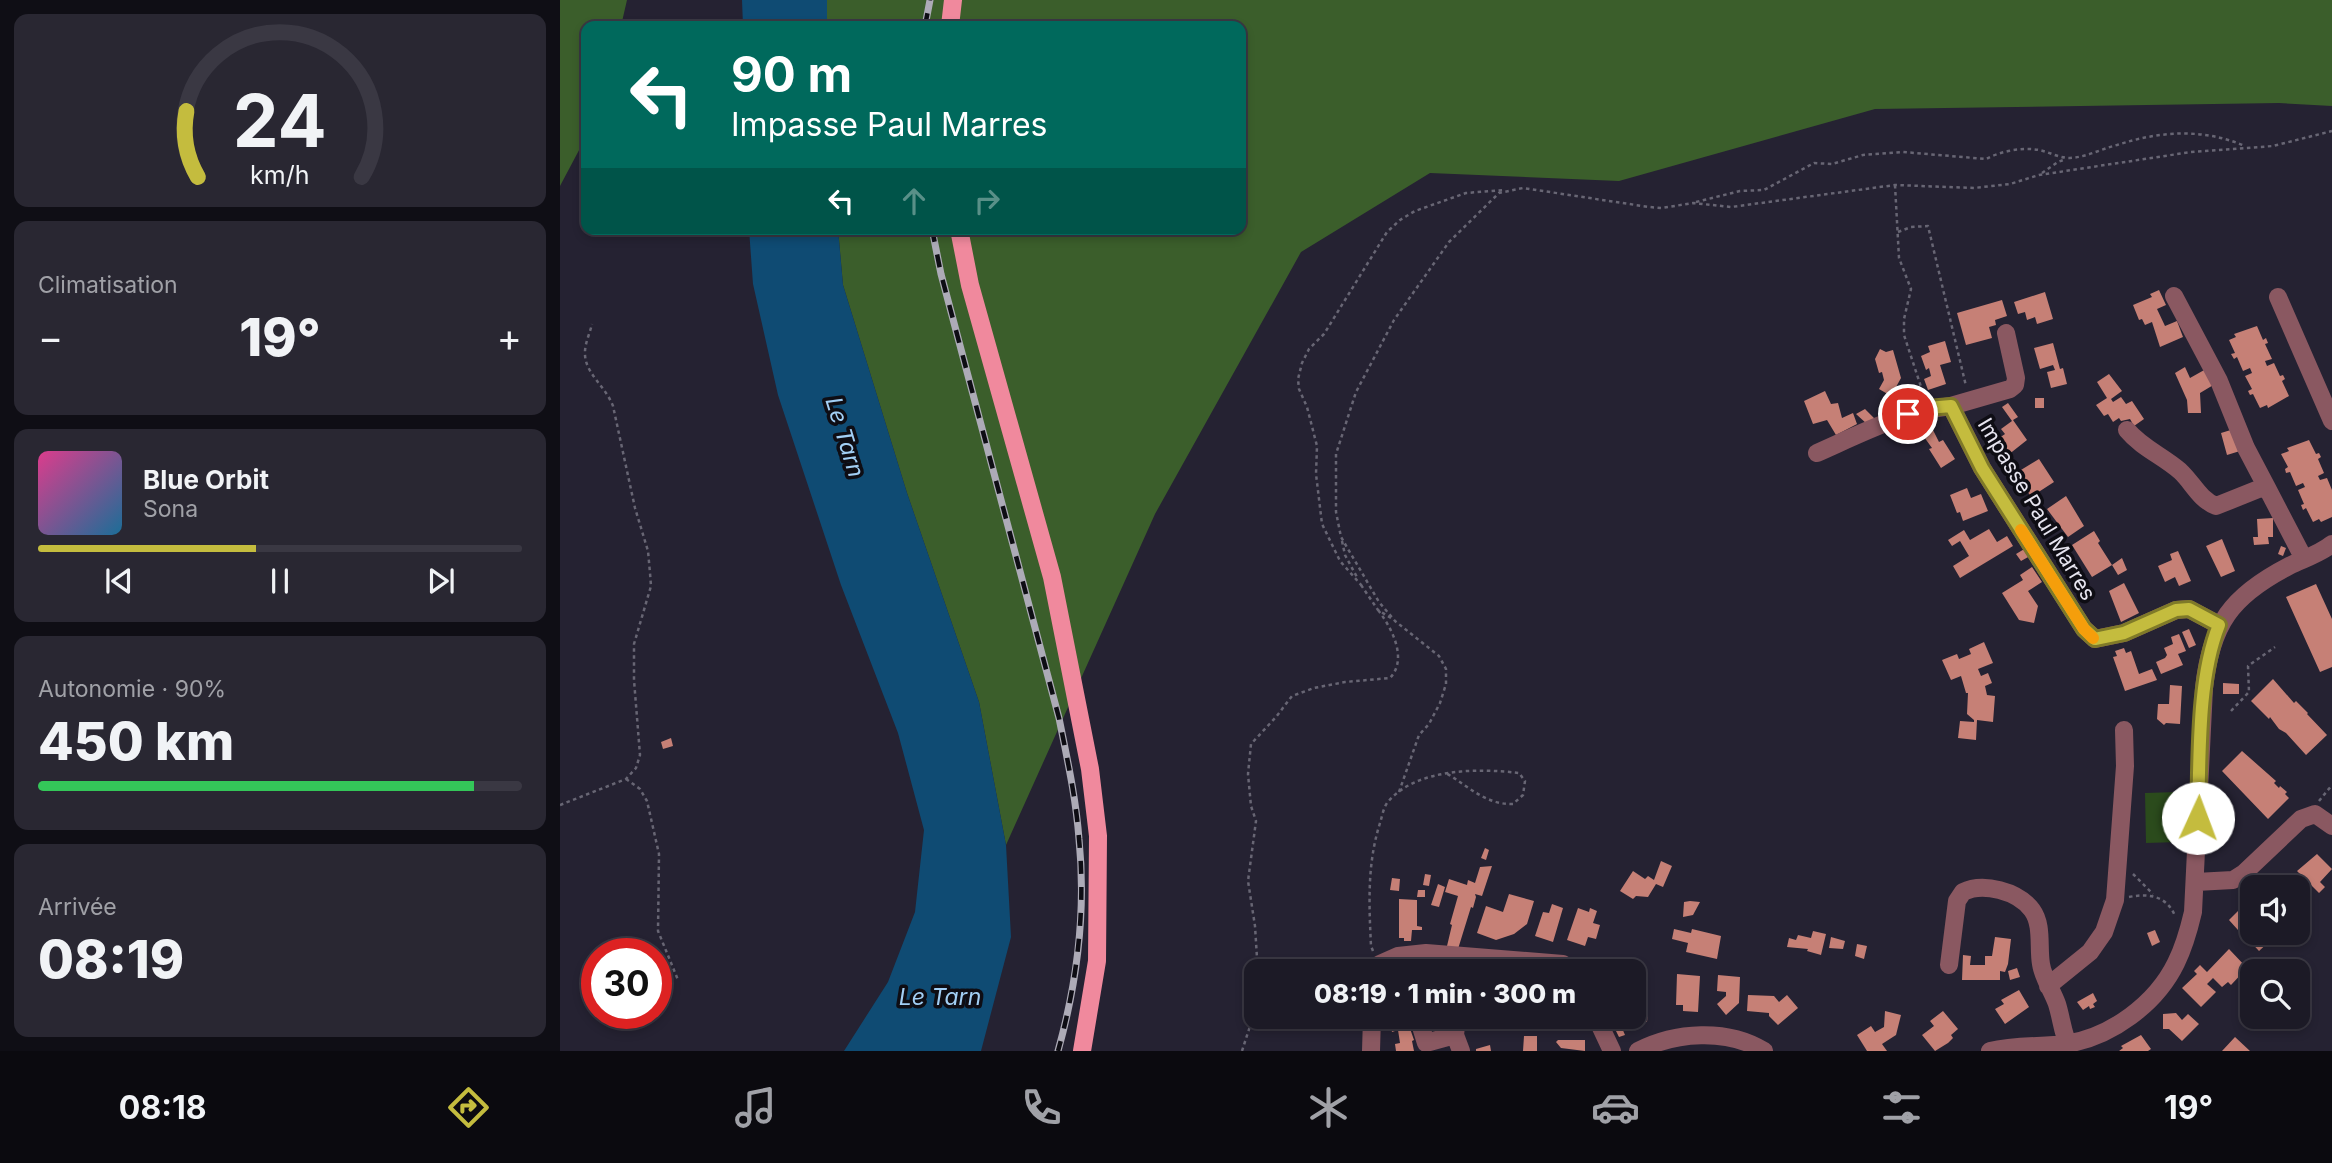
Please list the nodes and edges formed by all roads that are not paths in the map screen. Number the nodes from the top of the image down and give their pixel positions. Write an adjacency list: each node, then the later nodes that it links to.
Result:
1 (953, 0): 2 (main road)
2 (951, 21)
3 (960, 235): 28 (main road)
4 (2174, 296): 11 (street)
5 (2278, 297): 8 (street)
6 (2006, 333): 7 (street)
7 (1951, 406): 10 (street, Impasse Paul Marres); 14 (street, Impasse Paul Marres)
8 (2332, 421)
9 (2127, 430): 11 (street)
10 (1817, 453)
11 (2266, 486): 13 (street)
12 (2332, 544): 13 (street)
13 (2304, 559): 14 (street)
14 (2219, 625): 17 (street)
15 (2124, 730): 21 (street)
16 (2324, 815): 17 (street)
17 (2196, 882): 27 (street)
18 (1393, 959): 19 (street)
19 (1445, 959)
20 (1949, 965): 21 (street)
21 (2048, 986): 27 (street)
22 (1372, 1029): 29 (street)
23 (1421, 1029): 26 (street)
24 (1602, 1029): 30 (street)
25 (1458, 1034): 26 (street)
26 (1425, 1047)
27 (2069, 1047): 33 (street)
28 (1082, 1051)
29 (1371, 1051)
30 (1612, 1051)
31 (1638, 1051): 32 (street)
32 (1764, 1051)
33 (1990, 1051)

